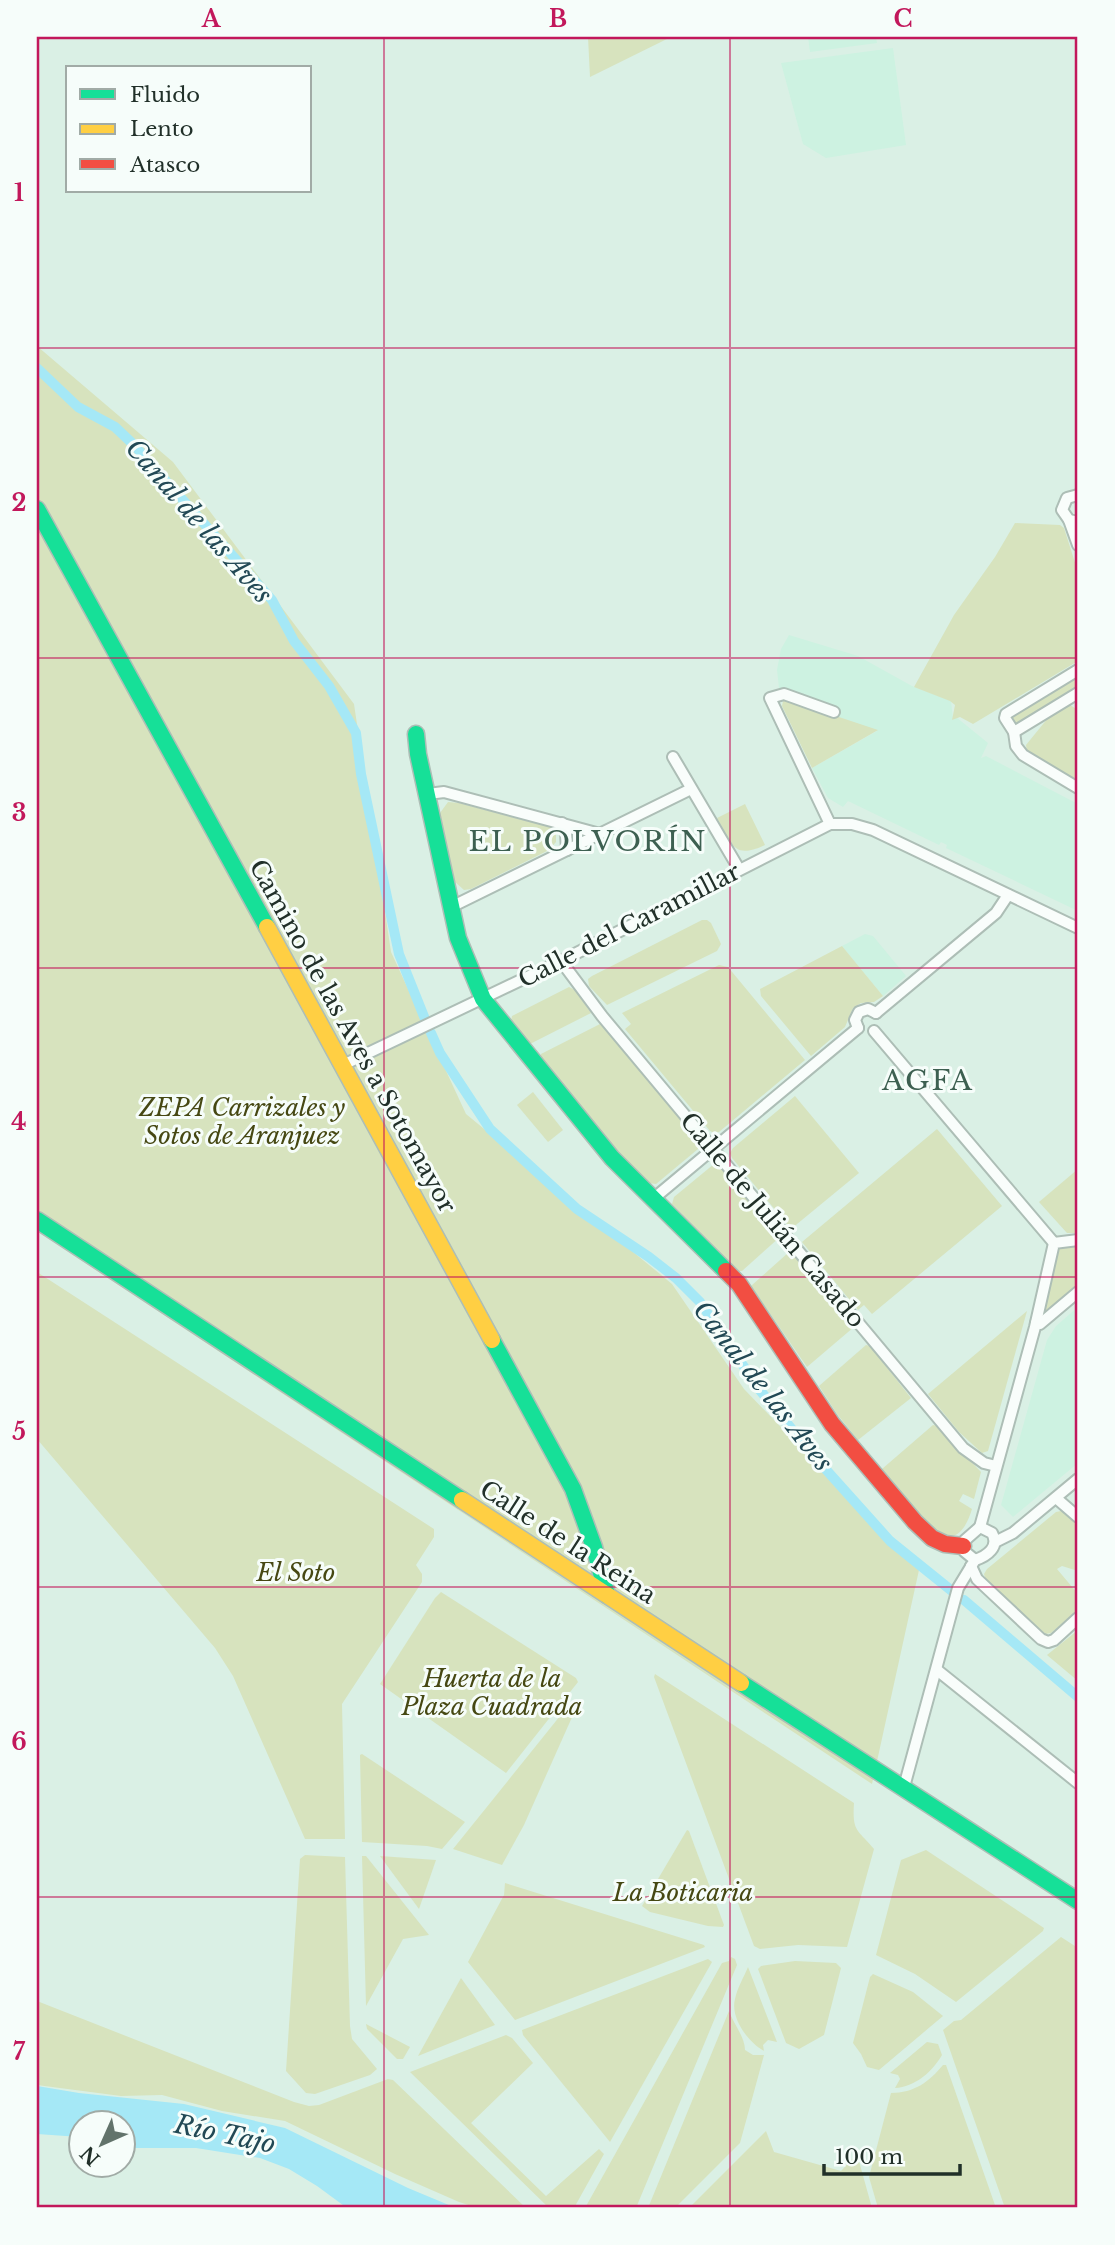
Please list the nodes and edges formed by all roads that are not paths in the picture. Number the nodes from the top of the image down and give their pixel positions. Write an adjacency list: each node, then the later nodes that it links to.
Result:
1 (1078, 495): 3 (street)
2 (37, 509): 27 (street, Camino de las Aves a Sotomayor)
3 (1074, 521): 4 (street)
4 (1078, 545)
5 (1078, 670): 8 (street)
6 (1076, 699): 8 (street)
7 (834, 712): 15 (street)
8 (1014, 732): 11 (street)
9 (416, 734): 13 (street)
10 (673, 757): 12 (street)
11 (1078, 788)
12 (691, 789): 16 (street); 18 (street)
13 (428, 794): 14 (street); 20 (street)
14 (562, 823): 16 (street); 17 (street)
15 (830, 824): 18 (street, Calle del Caramillar); 19 (street)
16 (600, 834): 17 (street)
17 (567, 850): 20 (street)
18 (739, 869): 22 (street, Calle del Caramillar)
19 (1008, 895): 21 (street); 24 (street)
20 (451, 907): 23 (street)
21 (1078, 928)
22 (561, 961): 23 (street, Calle del Caramillar); 28 (street, Calle de Julián Casado)
23 (483, 999): 27 (street, Calle del Caramillar); 29 (street)
24 (876, 1013): 25 (street); 26 (street)
25 (858, 1028): 26 (street); 28 (street)
26 (874, 1031): 32 (street)
27 (343, 1065): 43 (street, Camino de las Aves a Sotomayor)
28 (714, 1148): 29 (street); 35 (street, Calle de Julián Casado)
29 (653, 1199): 41 (street)
30 (37, 1220): 43 (street, Calle de la Reina)
31 (1078, 1240): 32 (street)
32 (1054, 1244): 34 (street)
33 (1078, 1292): 34 (street)
34 (1036, 1323): 35 (street)
35 (996, 1466): 39 (street)
36 (1078, 1479): 37 (street)
37 (1055, 1497): 38 (street); 40 (street)
38 (1078, 1517)
39 (980, 1527): 40 (street); 41 (street)
40 (995, 1542): 42 (street)
41 (963, 1546): 42 (street)
42 (973, 1563): 44 (street); 45 (street)
43 (607, 1595): 47 (street, Calle de la Reina)
44 (1078, 1618)
45 (937, 1670): 46 (street); 47 (street)
46 (1078, 1783)
47 (904, 1787): 48 (street, Calle de la Reina)
48 (1077, 1899)

